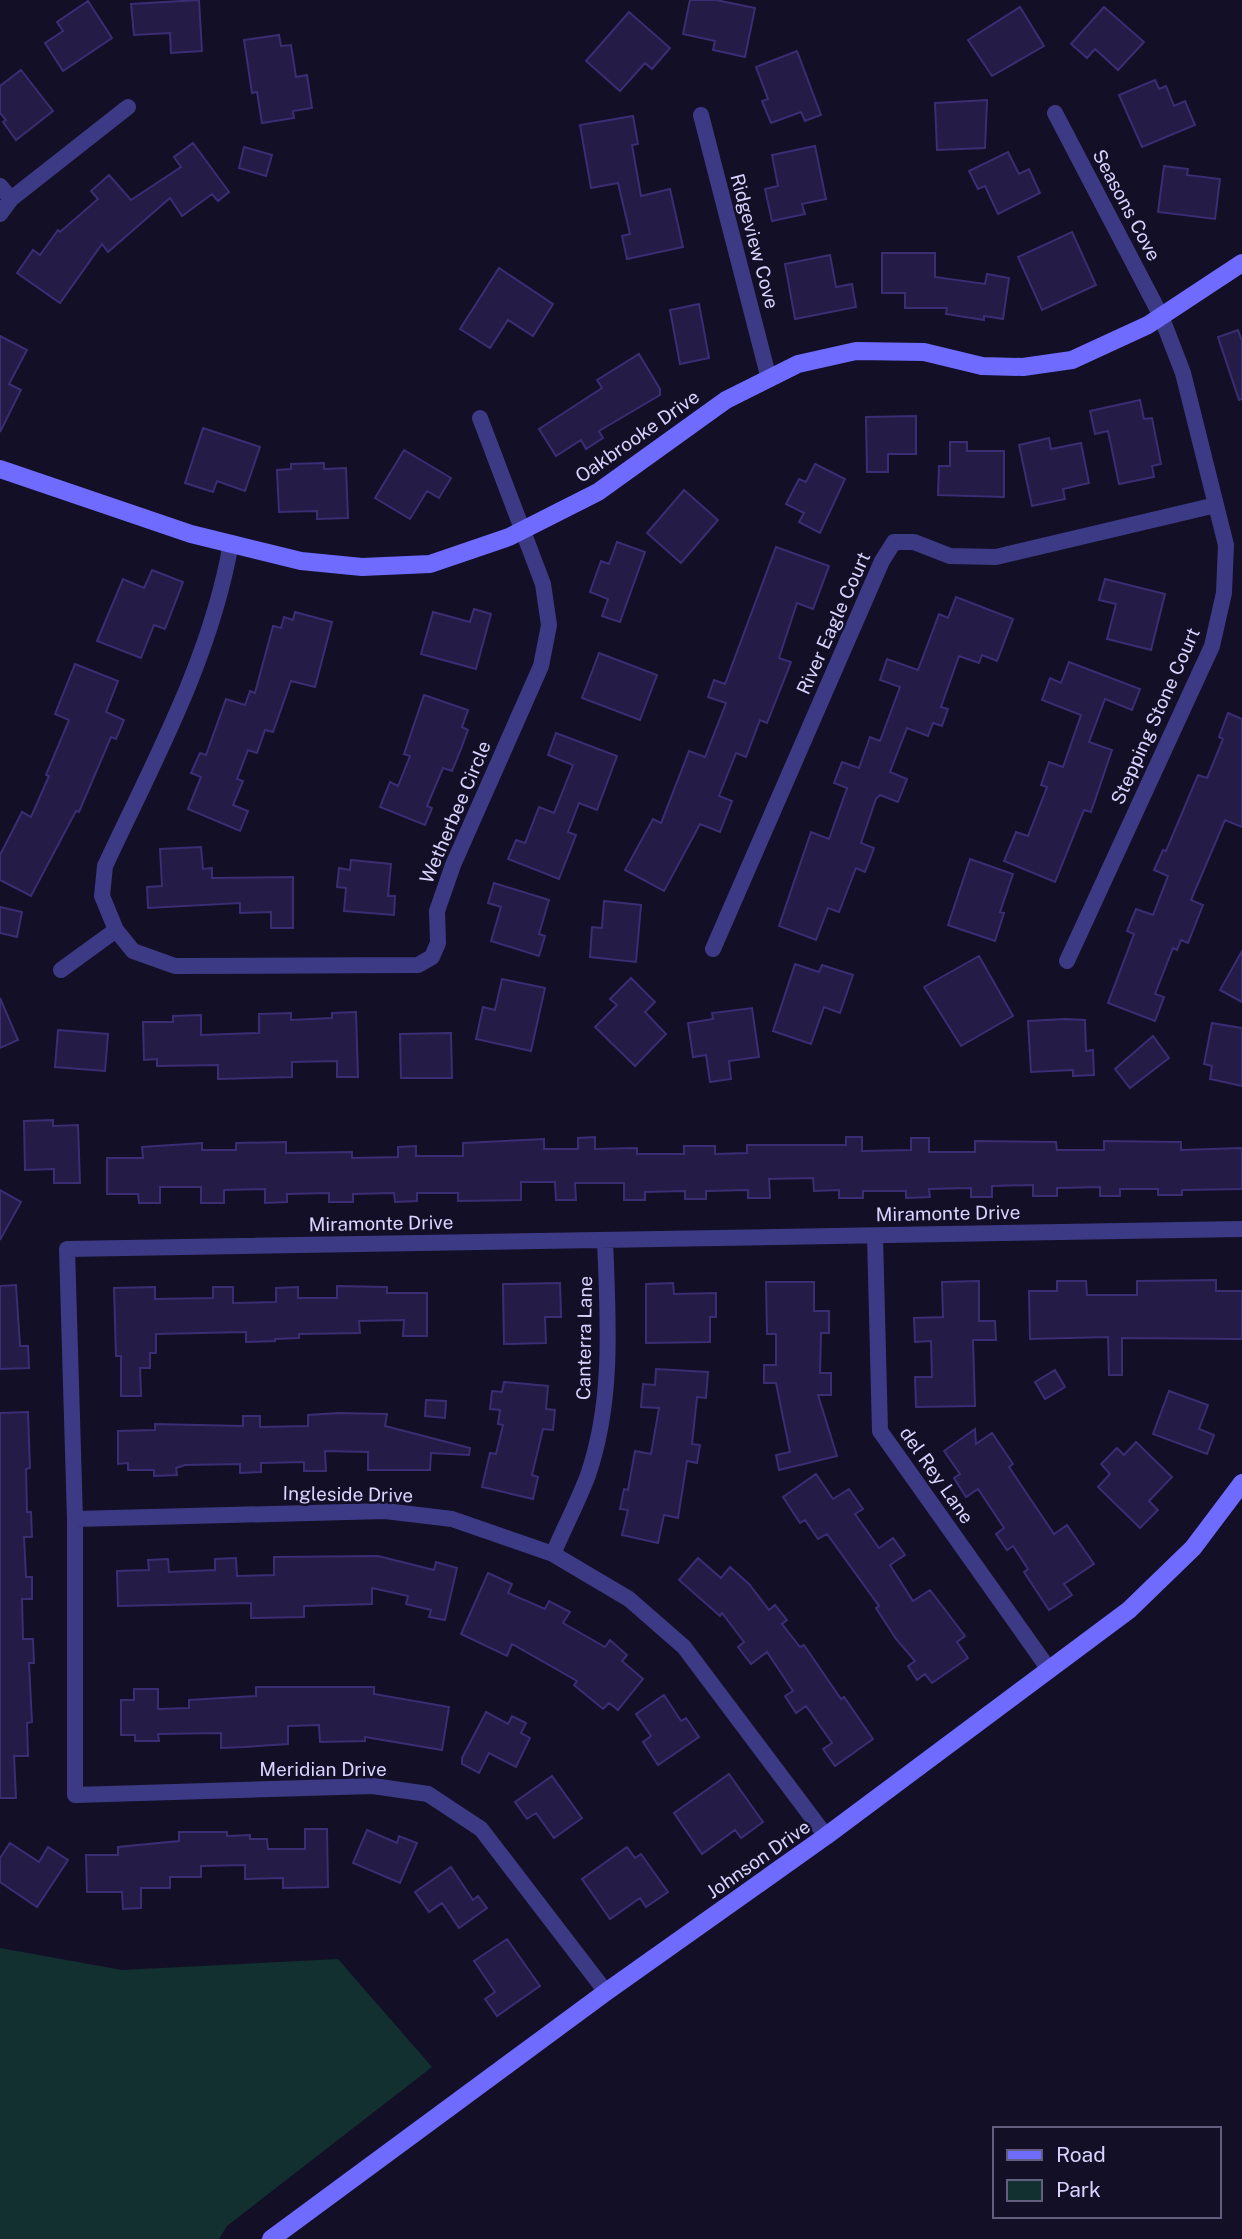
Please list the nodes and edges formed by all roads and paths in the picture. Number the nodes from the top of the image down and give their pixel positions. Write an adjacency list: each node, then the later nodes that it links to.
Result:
1 (128, 107): 5 (street)
2 (1055, 113): 8 (street, Seasons Cove)
3 (701, 114): 9 (street, Ridgeview Cove)
4 (0, 186): 5 (street)
5 (11, 199): 6 (street)
6 (0, 214)
7 (1242, 263): 8 (street, Oakbrooke Drive)
8 (1161, 316): 9 (street, Oakbrooke Drive); 12 (street, Stepping Stone Court)
9 (769, 379): 13 (street, Oakbrooke Drive)
10 (480, 418): 13 (street)
11 (0, 469): 14 (street, Oakbrooke Drive)
12 (1216, 505): 16 (street, River Eagle Court); 17 (street, Stepping Stone Court)
13 (525, 529): 14 (street, Oakbrooke Drive); 15 (street, Wetherbee Circle)
14 (231, 544): 15 (street, Wetherbee Circle)
15 (116, 930): 18 (street)
16 (713, 949)
17 (1067, 961)
18 (61, 970)
19 (1242, 1229): 20 (street, Miramonte Drive)
20 (875, 1236): 21 (street, Miramonte Drive); 25 (street, del Rey Lane)
21 (606, 1240): 23 (street, Miramonte Drive); 24 (street, Canterra Lane)
22 (1242, 1483): 25 (street, Johnson Drive)
23 (75, 1519): 24 (street, Ingleside Drive); 26 (street, Miramonte Drive)
24 (553, 1554): 27 (street, Ingleside Drive)
25 (1048, 1668): 27 (street, Johnson Drive)
26 (75, 1795): 28 (street, Meridian Drive)
27 (826, 1836): 28 (street, Johnson Drive)
28 (606, 1992): 29 (street, Johnson Drive)
29 (271, 2239)

